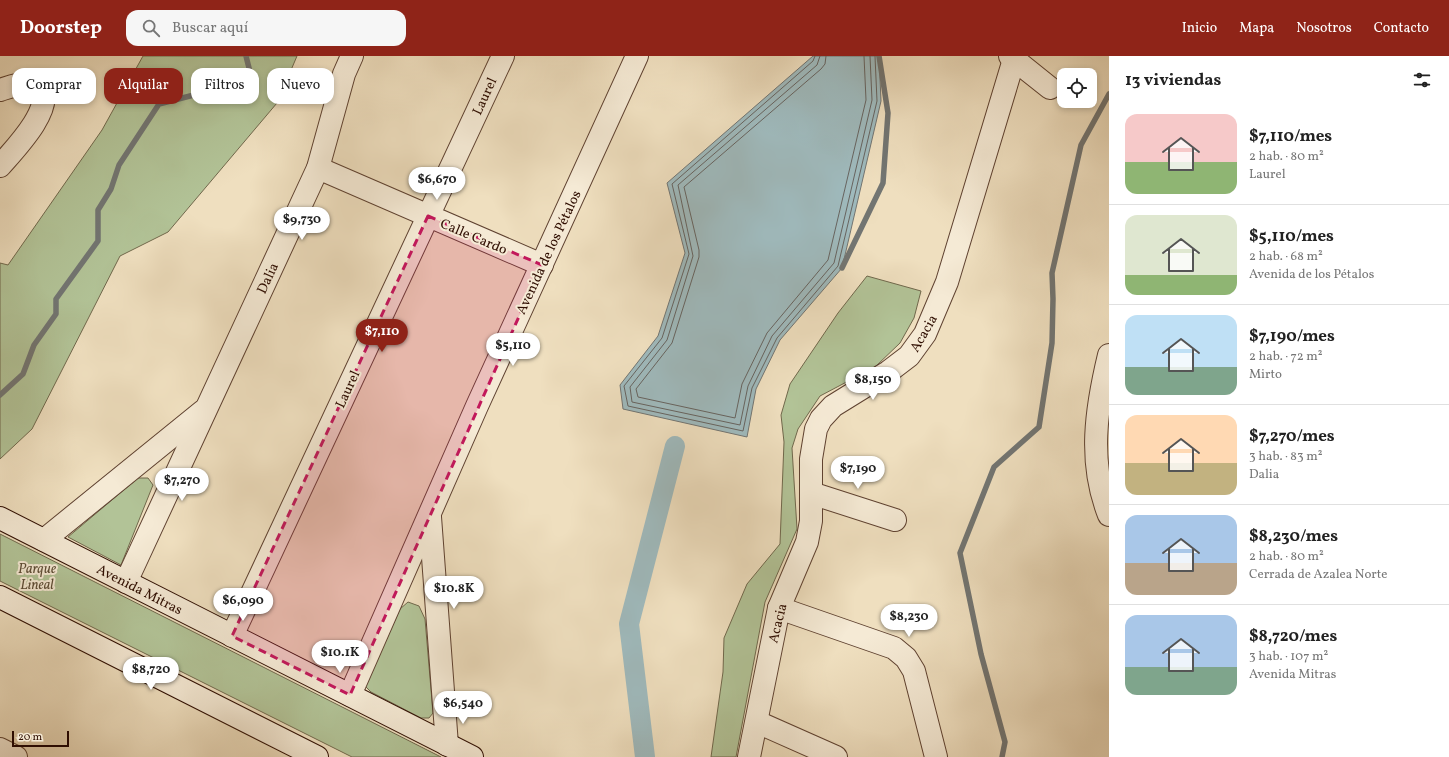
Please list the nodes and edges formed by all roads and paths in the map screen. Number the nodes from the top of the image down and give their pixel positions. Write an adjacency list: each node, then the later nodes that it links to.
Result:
1 (352, 56): 8 (street, Dalia)
2 (503, 56): 9 (street, Laurel)
3 (637, 56): 10 (street, Avenida de los Pétalos)
4 (1013, 57): 5 (street); 13 (street, Acacia)
5 (1050, 88)
6 (0, 90): 7 (street)
7 (0, 166)
8 (318, 168): 9 (street, Calle Cardo); 12 (street, Dalia)
9 (428, 216): 10 (street, Calle Cardo); 22 (street, Laurel)
10 (542, 265): 14 (street, Avenida de los Pétalos)
11 (1109, 355): 15 (street)
12 (207, 407): 18 (street, Dalia); 19 (street, Dalia)
13 (810, 493): 17 (street); 21 (street, Acacia)
14 (429, 514): 23 (street, Avenida de los Pétalos); 25 (street, Avenida de los Pétalos)
15 (1109, 515)
16 (0, 518): 18 (street, Avenida Mitras)
17 (895, 520)
18 (44, 540): 19 (street, Avenida Mitras)
19 (126, 582): 22 (street, Avenida Mitras)
20 (0, 597): 28 (street)
21 (779, 608): 24 (street, Acacia); 32 (street)
22 (232, 636): 23 (street, Avenida Mitras)
23 (350, 695): 25 (street, Avenida Mitras)
24 (757, 722): 30 (street, Acacia); 31 (street)
25 (448, 745): 29 (street, Avenida Mitras)
26 (0, 749): 27 (street)
27 (16, 757)
28 (317, 757)
29 (472, 757)
30 (749, 757)
31 (836, 757)
32 (936, 757)

